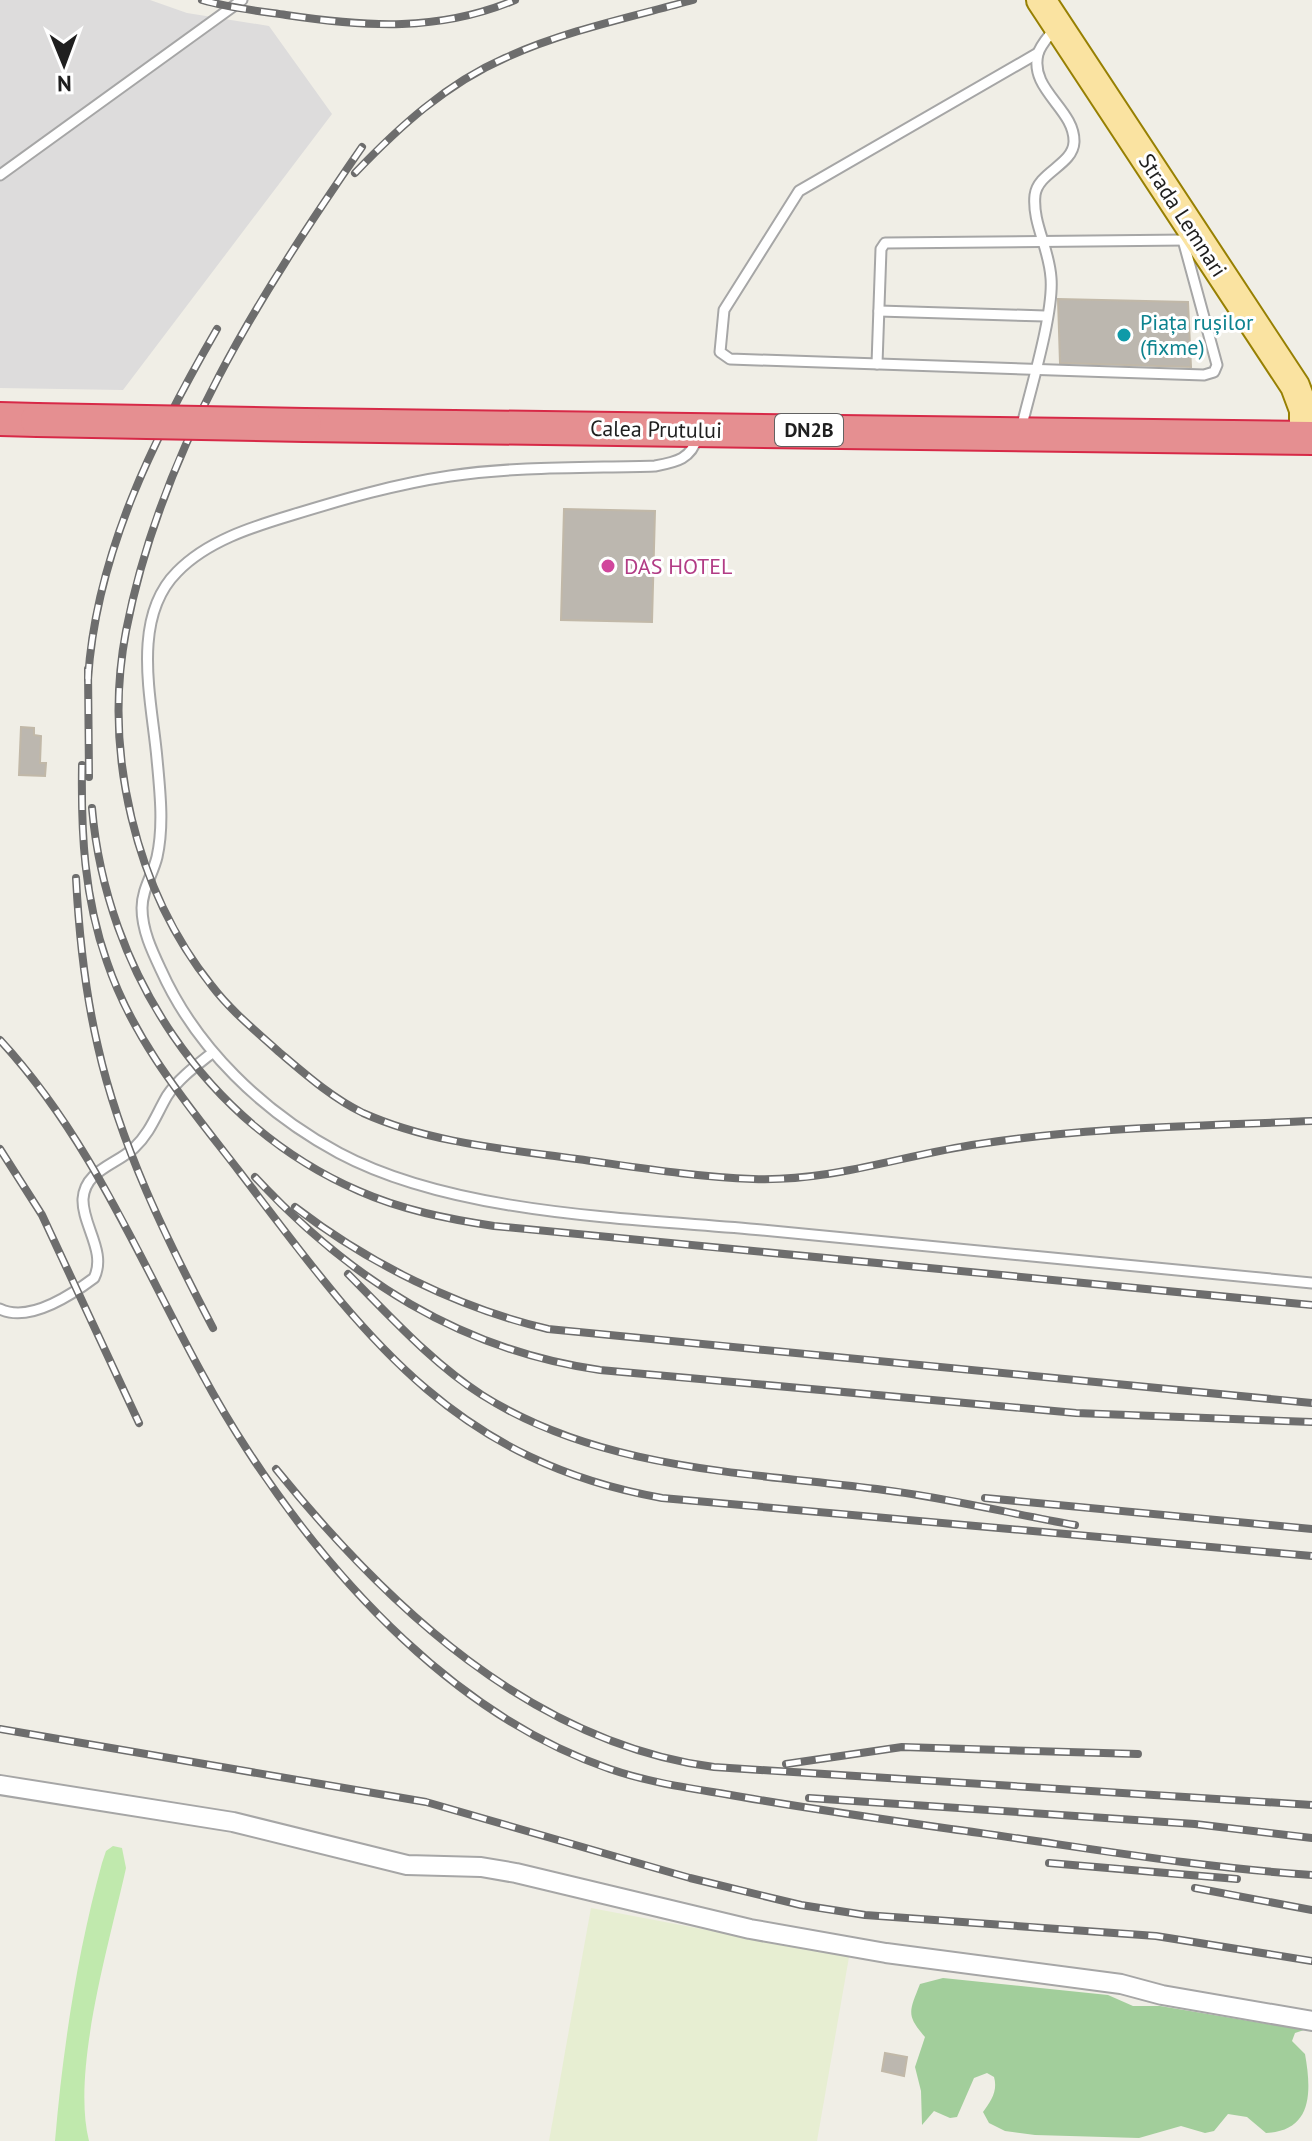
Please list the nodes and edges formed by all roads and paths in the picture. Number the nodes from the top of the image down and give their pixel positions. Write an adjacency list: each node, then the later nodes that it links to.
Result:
1 (242, 0): 5 (lane)
2 (1041, 0): 3 (main road, Strada Lemnari)
3 (1057, 24): 4 (lane); 6 (main road, Strada Lemnari)
4 (1038, 53): 7 (lane); 10 (lane)
5 (0, 175)
6 (1191, 240): 7 (lane); 11 (lane); 15 (main road, Strada Lemnari)
7 (1047, 243): 8 (lane); 9 (lane)
8 (879, 311): 9 (lane); 10 (lane)
9 (1045, 316): 11 (lane)
10 (877, 364): 11 (lane)
11 (1036, 369): 14 (lane)
12 (0, 419): 13 (highway, Calea Prutului / DN2B, bridge)
13 (701, 429): 14 (highway, Calea Prutului / DN2B); 16 (lane)
14 (1020, 432): 15 (highway, Calea Prutului / DN2B)
15 (1308, 438)
16 (212, 1053): 17 (lane); 18 (lane)
17 (1312, 1283)
18 (0, 1309)
19 (0, 1785): 20 (street)
20 (1312, 2021)

